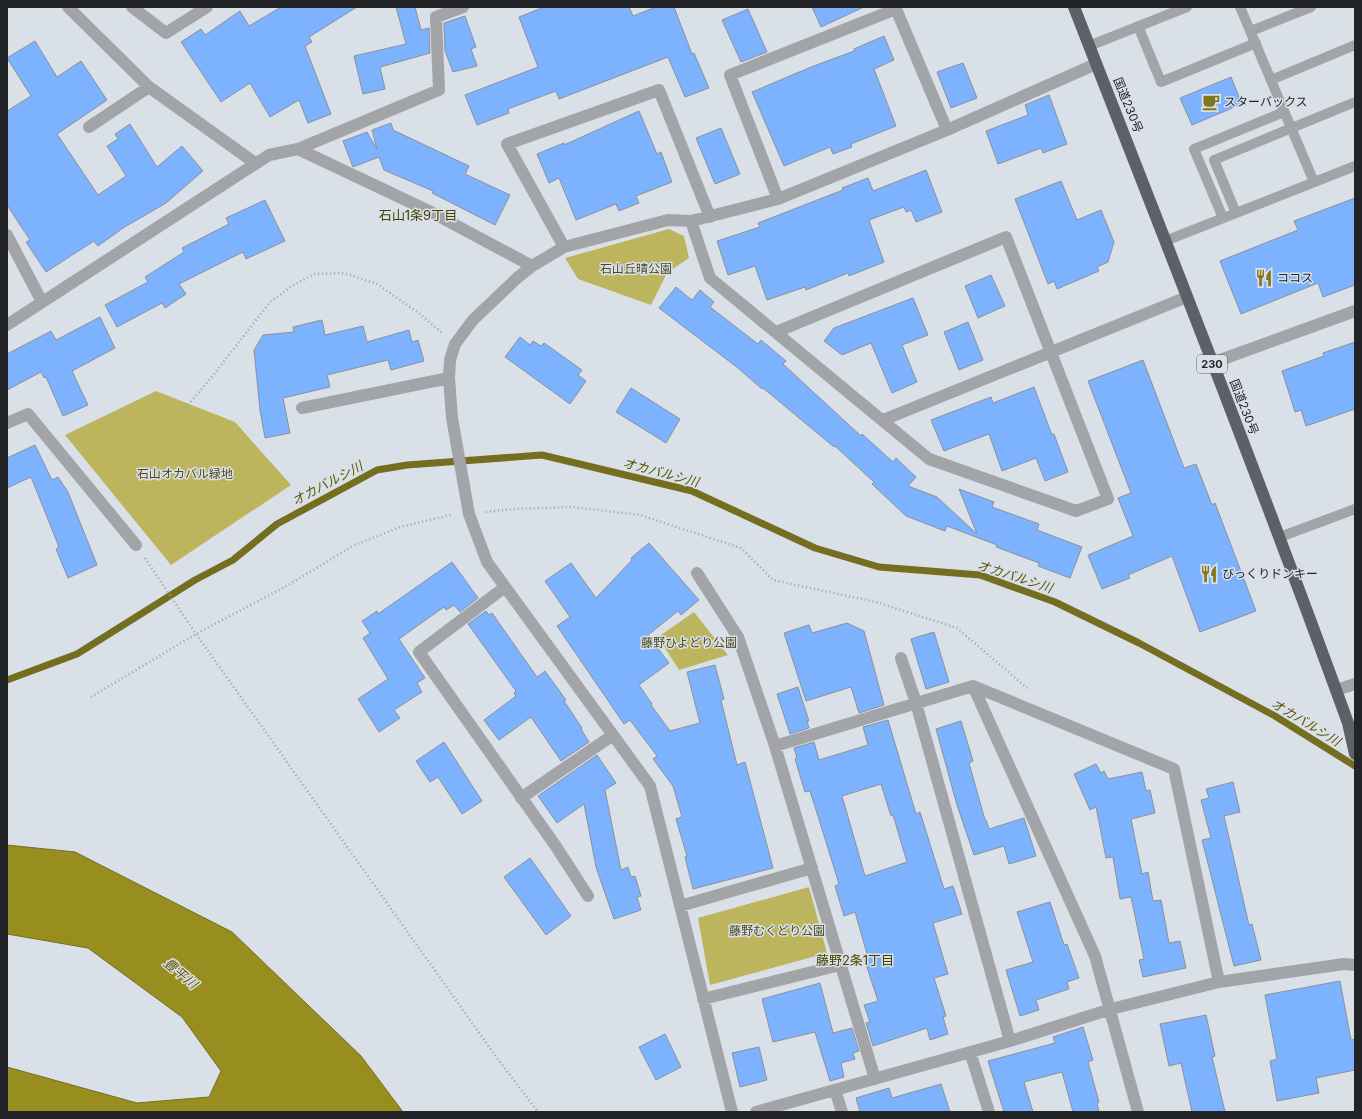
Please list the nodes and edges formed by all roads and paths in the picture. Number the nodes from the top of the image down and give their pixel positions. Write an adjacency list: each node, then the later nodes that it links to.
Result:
1 (68, 7): 16 (street)
2 (132, 7): 3 (street)
3 (207, 7)
4 (463, 7): 22 (street)
5 (1074, 7): 13 (highway, 国道230号 / 230)
6 (1187, 7): 9 (lane)
7 (1240, 7): 10 (lane)
8 (1311, 7): 10 (lane)
9 (1138, 26): 11 (lane); 13 (lane)
10 (1251, 31): 11 (lane)
11 (1256, 43): 15 (lane)
12 (1355, 45): 15 (lane)
13 (1089, 46): 14 (highway, 国道230号 / 230)
14 (1096, 64): 21 (street); 32 (highway, 国道230号 / 230)
15 (1271, 80): 18 (lane)
16 (148, 87): 19 (street); 23 (street)
17 (1355, 102): 20 (lane)
18 (1284, 112): 20 (lane); 29 (lane)
19 (89, 127)
20 (1291, 128): 25 (lane); 27 (lane)
21 (947, 130): 26 (street); 26 (street)
22 (298, 149): 23 (street); 34 (street)
23 (255, 163): 36 (street)
24 (1355, 166): 25 (lane)
25 (1314, 182): 27 (lane)
26 (778, 200): 28 (street)
27 (1236, 213): 29 (lane)
28 (710, 217): 30 (street); 33 (street)
29 (1222, 218): 32 (lane)
30 (691, 221): 33 (street); 39 (street)
31 (7, 235): 36 (street)
32 (1165, 241): 35 (highway, 国道230号 / 230)
33 (564, 247): 34 (street)
34 (532, 266): 40 (street)
35 (1187, 297): 41 (street); 42 (highway, 国道230号 / 230)
36 (42, 302): 38 (street)
37 (1355, 311): 42 (street)
38 (7, 325)
39 (776, 332): 41 (street); 46 (street)
40 (455, 344): 43 (street); 45 (path)
41 (1050, 351): 46 (street); 46 (street)
42 (1212, 363): 50 (highway, 国道230号 / 230)
43 (449, 378): 44 (street); 49 (street)
44 (302, 408)
45 (183, 411)
46 (883, 420)
47 (7, 423): 51 (street)
48 (1355, 509): 50 (lane)
49 (469, 514): 53 (street); 54 (path); 58 (path)
50 (1280, 537): 59 (highway, 国道230号 / 230)
51 (136, 544): 54 (path)
52 (697, 573): 63 (street)
53 (505, 587): 62 (street); 65 (street)
54 (196, 634): 60 (path); 78 (path)
55 (900, 658): 61 (street)
56 (1355, 684): 59 (street)
57 (973, 686): 61 (street); 71 (street); 73 (street)
58 (1028, 688)
59 (1336, 690): 64 (highway, 国道230号 / 230)
60 (91, 697)
61 (916, 703): 63 (street); 74 (street)
62 (614, 735): 65 (street); 68 (street)
63 (775, 746): 66 (street)
64 (1355, 754)
65 (521, 798): 67 (street)
66 (812, 868): 68 (street); 69 (street)
67 (588, 896)
68 (680, 906): 72 (street)
69 (840, 964): 72 (street); 76 (street)
70 (1355, 965): 71 (street)
71 (1219, 982): 73 (street)
72 (703, 999): 79 (street)
73 (1111, 1009): 74 (street); 83 (street)
74 (1010, 1041): 75 (street)
75 (970, 1052): 76 (street); 82 (street)
76 (875, 1079): 77 (street)
77 (835, 1090): 80 (street); 81 (street)
78 (538, 1112)
79 (732, 1112)
80 (756, 1112)
81 (842, 1112)
82 (989, 1112)
83 (1138, 1112)

